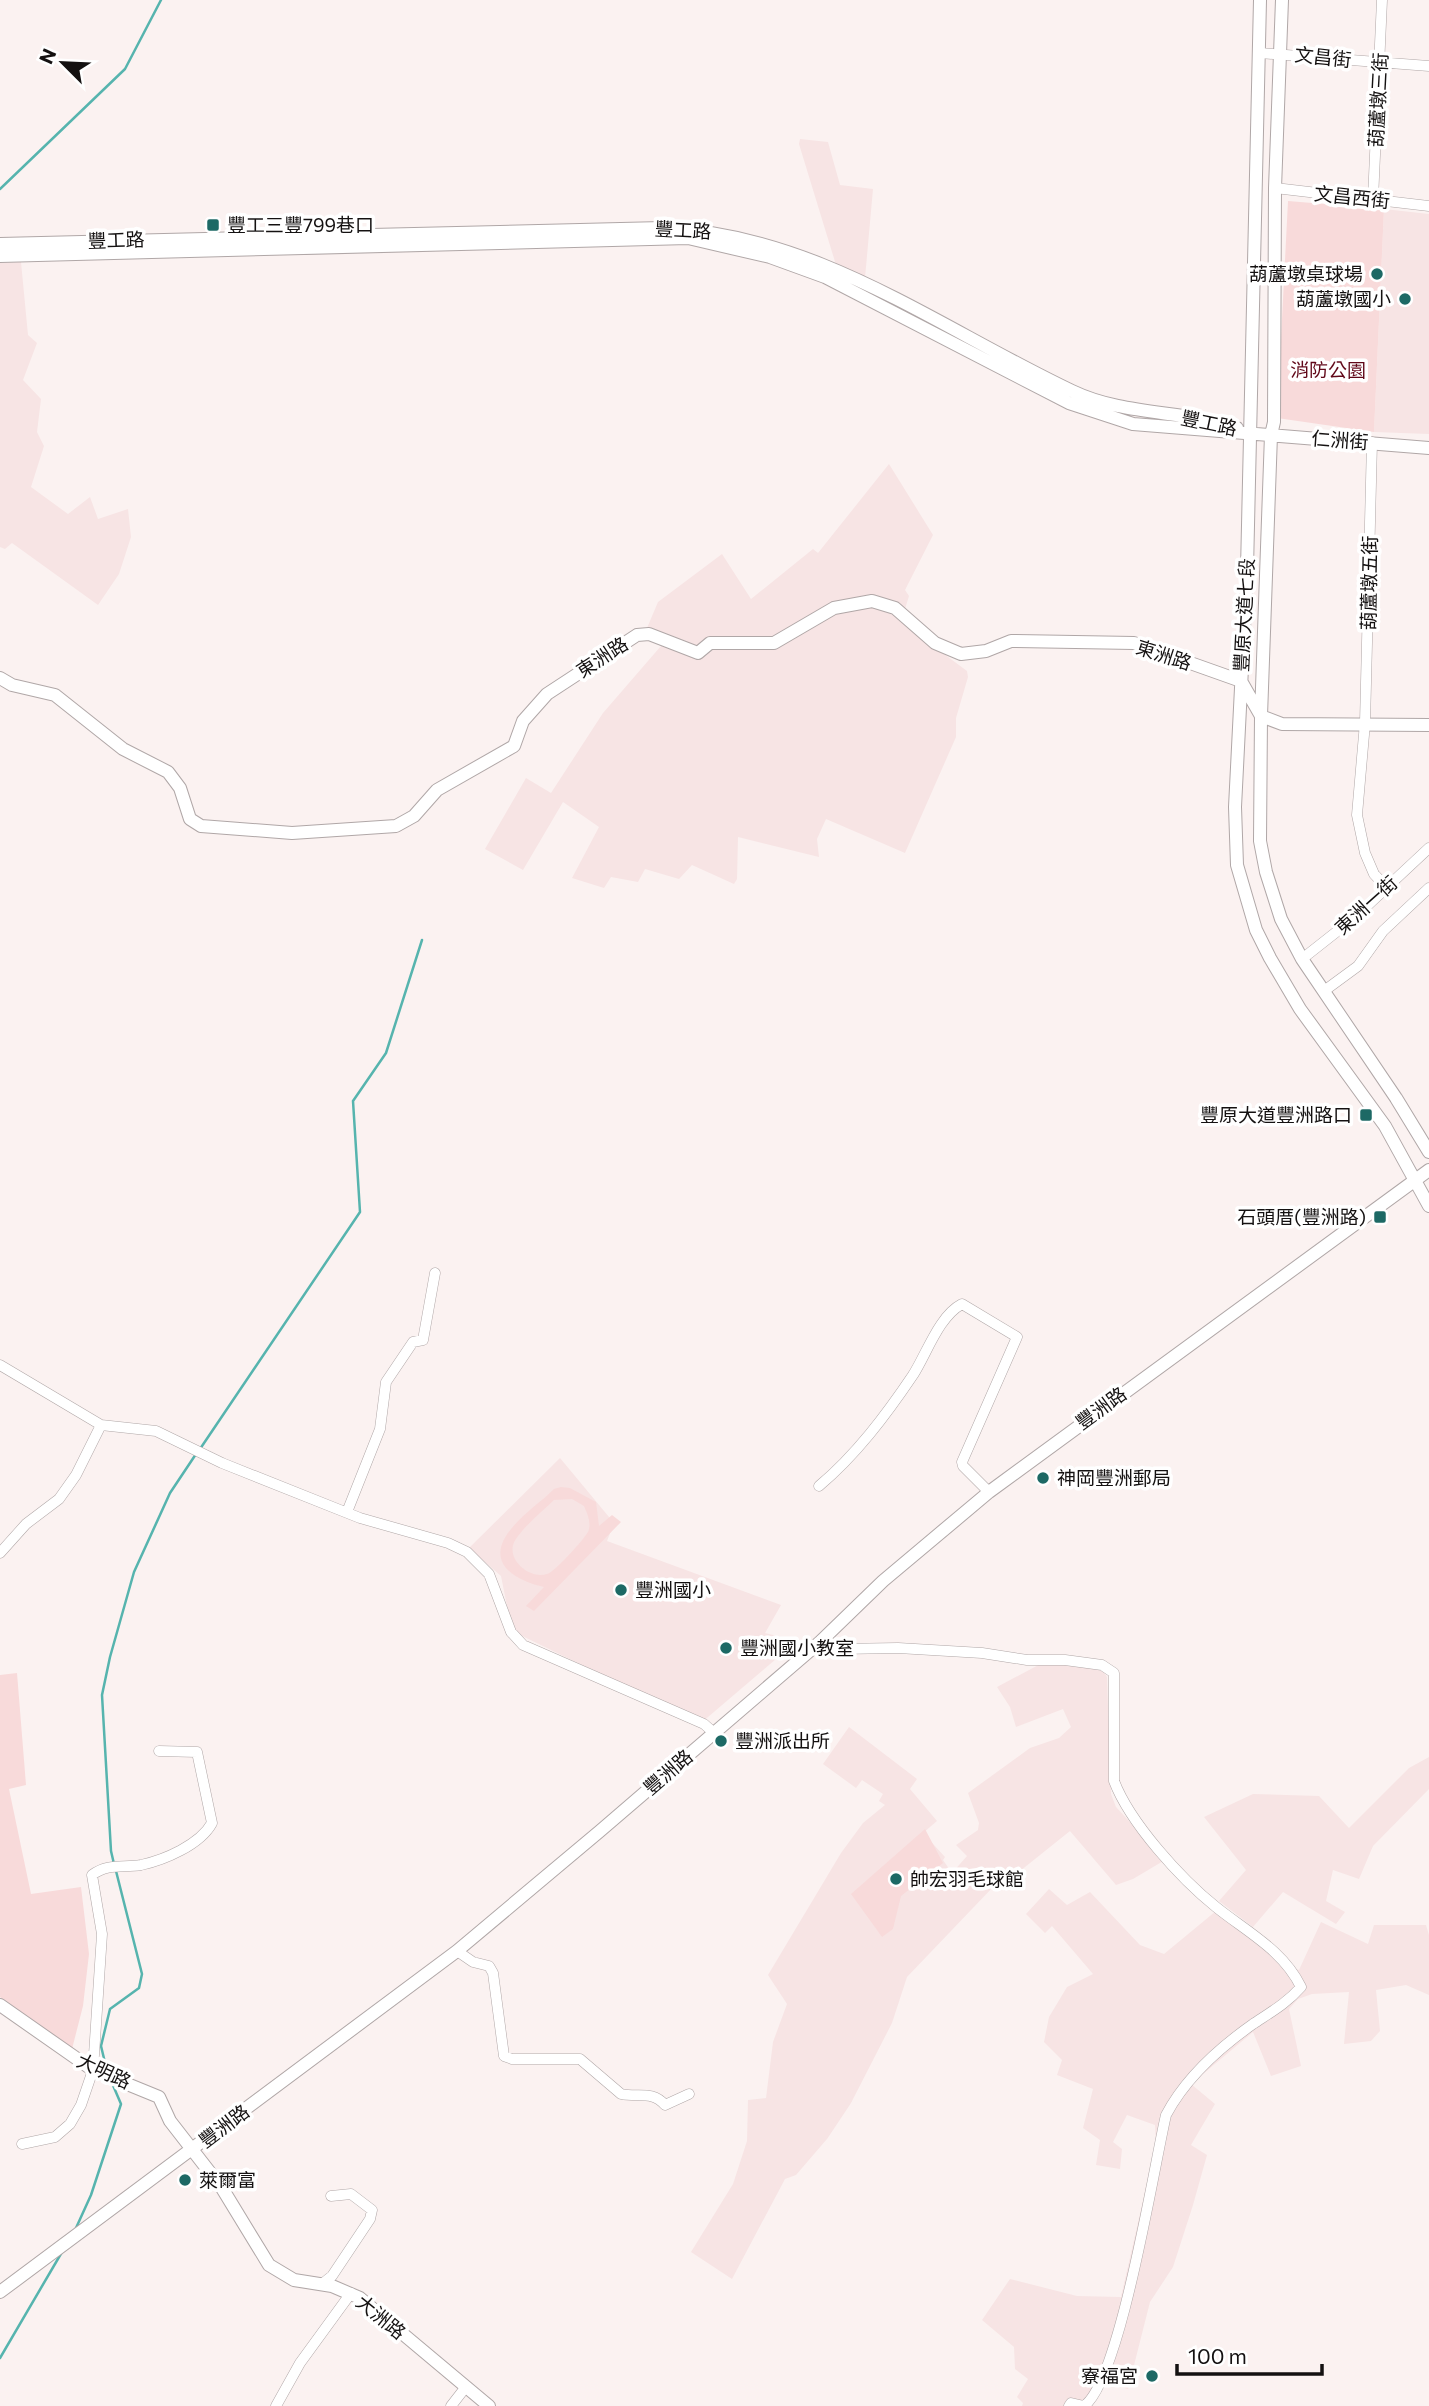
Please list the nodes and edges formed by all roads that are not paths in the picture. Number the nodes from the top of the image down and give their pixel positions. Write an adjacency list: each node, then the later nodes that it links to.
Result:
1 (1261, 0): 5 (street, 豐原大道七段)
2 (1282, 0): 4 (street, 豐原大道七段)
3 (1382, 0): 6 (street, 葫蘆墩三街)
4 (1282, 52): 5 (street, 文昌街); 6 (street, 文昌街); 8 (street, 豐原大道七段)
5 (1260, 53): 13 (street, 豐原大道七段)
6 (1380, 62): 7 (street, 文昌街); 9 (street, 葫蘆墩三街)
7 (1429, 66)
8 (1275, 188): 9 (street, 文昌西街); 14 (street, 豐原大道七段)
9 (1373, 199): 10 (street, 文昌西街)
10 (1429, 206)
11 (0, 244): 13 (street, 豐工路)
12 (0, 256): 13 (street, 豐工路)
13 (1251, 433): 14 (street, 仁洲街); 18 (street, 豐原大道七段)
14 (1271, 435): 15 (street, 仁洲街); 19 (street, 豐原大道七段)
15 (1372, 442): 16 (street, 仁洲街); 20 (street, 葫蘆墩五街)
16 (1429, 449)
17 (0, 678): 18 (street, 東洲路)
18 (1241, 681): 19 (street); 29 (street, 豐原大道七段)
19 (1261, 716): 20 (street); 25 (street, 豐原大道七段)
20 (1365, 723): 21 (street); 23 (street, 葫蘆墩五街)
21 (1429, 725)
22 (1429, 848): 23 (street, 東洲一街)
23 (1386, 887): 25 (street, 東洲一街)
24 (1429, 888): 26 (street)
25 (1301, 959): 26 (street, 豐原大道七段)
26 (1324, 991): 27 (street, 豐原大道七段)
27 (1429, 1152)
28 (1429, 1170): 29 (street, 豐洲路)
29 (1416, 1180): 30 (street, 豐原大道七段); 35 (street, 豐洲路)
30 (1429, 1206)
31 (435, 1273): 36 (street)
32 (0, 1365): 33 (street)
33 (101, 1424): 36 (street); 37 (street)
34 (819, 1486): 35 (street)
35 (989, 1492): 38 (street, 豐洲路)
36 (346, 1512): 39 (street)
37 (0, 1553)
38 (820, 1642): 39 (street, 豐洲路); 55 (street)
39 (713, 1732): 41 (street, 豐洲路)
40 (159, 1751): 43 (street)
41 (457, 1951): 44 (street); 46 (street, 豐洲路)
42 (0, 2005): 43 (street, 大明路)
43 (93, 2070): 45 (street); 46 (street, 大明路)
44 (689, 2094)
45 (22, 2144)
46 (192, 2150): 48 (street, 大洲路); 49 (street, 豐洲路)
47 (331, 2196): 48 (street)
48 (322, 2284): 50 (street, 大洲路)
49 (0, 2292)
50 (351, 2293): 51 (street, 大洲路); 52 (street)
51 (465, 2388): 53 (street); 54 (street, 大洲路)
52 (276, 2406)
53 (451, 2406)
54 (489, 2406)
55 (1069, 2406)

